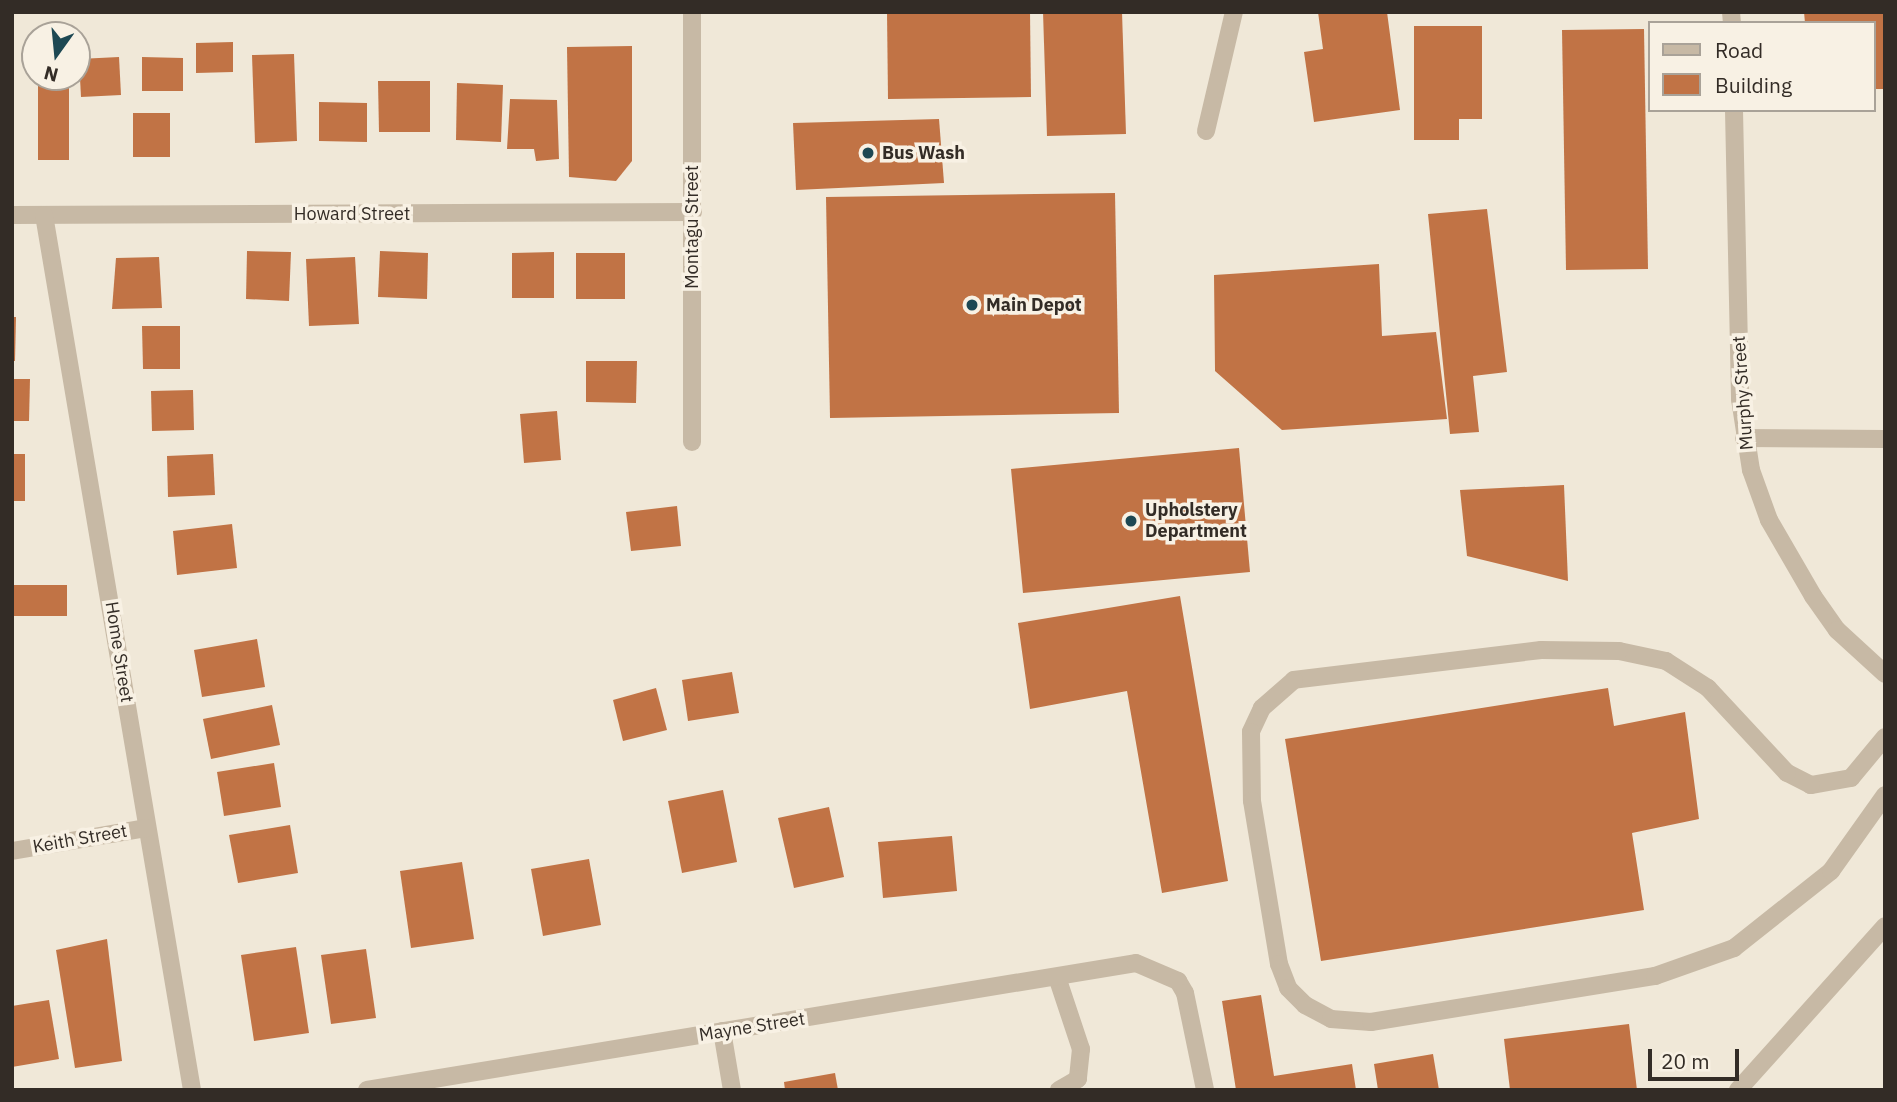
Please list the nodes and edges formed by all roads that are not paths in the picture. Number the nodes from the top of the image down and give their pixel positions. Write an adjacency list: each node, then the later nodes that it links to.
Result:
1 (692, 12): 5 (street, Montagu Street)
2 (1234, 12): 4 (street)
3 (1734, 112): 8 (street, Murphy Street)
4 (1206, 131)
5 (693, 212): 7 (street, Howard Street); 10 (street, Montagu Street)
6 (12, 215): 7 (street, Howard Street)
7 (44, 215): 14 (street, Home Street)
8 (1744, 438): 9 (street); 11 (street, Murphy Street)
9 (1885, 439)
10 (692, 442)
11 (1885, 674)
12 (1885, 737): 13 (street)
13 (1885, 795)
14 (147, 828): 15 (street, Keith Street); 19 (street, Home Street)
15 (12, 851)
16 (1885, 926): 24 (street)
17 (1057, 977): 18 (street, Mayne Street); 22 (street); 23 (street, Mayne Street)
18 (722, 1031): 20 (street, Mayne Street); 21 (street)
19 (192, 1090)
20 (367, 1090)
21 (732, 1090)
22 (1059, 1090)
23 (1205, 1090)
24 (1738, 1090)

